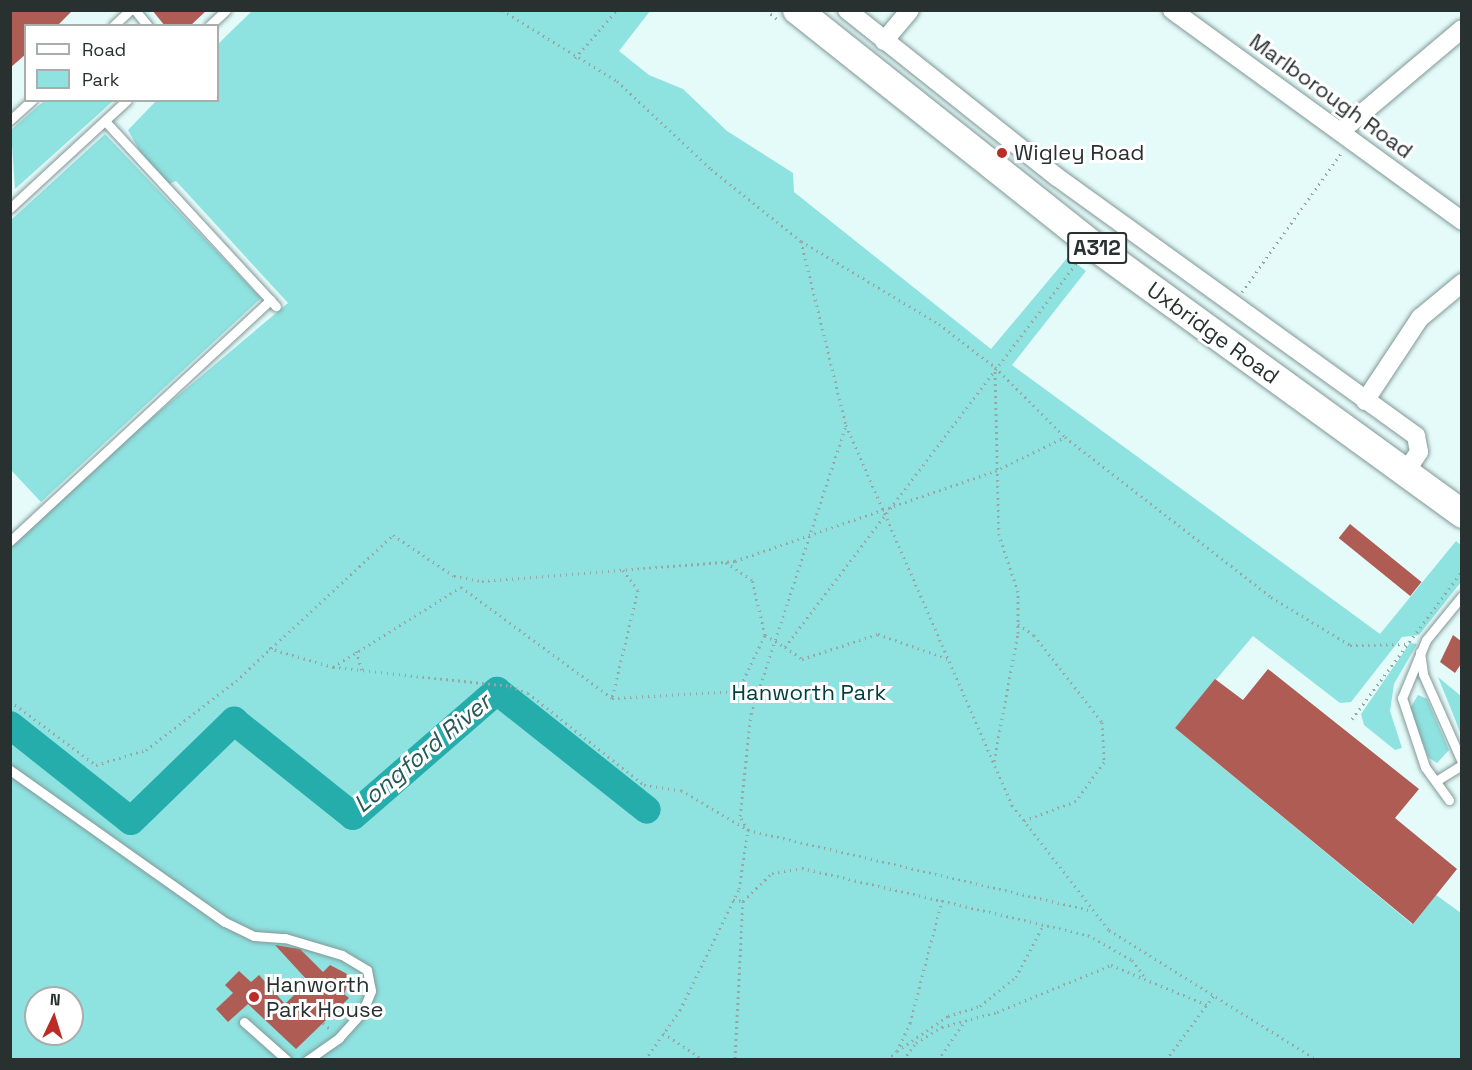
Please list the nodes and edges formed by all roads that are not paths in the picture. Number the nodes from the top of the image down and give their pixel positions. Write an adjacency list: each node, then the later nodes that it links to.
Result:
1 (130, 10): 8 (lane)
2 (135, 10): 9 (lane)
3 (226, 10): 10 (lane)
4 (797, 10): 22 (main road, Uxbridge Road / A312)
5 (847, 10): 12 (street, Uxbridge Road)
6 (910, 10): 12 (street)
7 (1172, 10): 17 (street, Marlborough Road)
8 (115, 24)
9 (146, 24)
10 (211, 24)
11 (1461, 29): 17 (street)
12 (884, 40): 21 (street, Uxbridge Road)
13 (30, 102): 15 (lane)
14 (125, 102): 16 (lane)
15 (10, 120)
16 (105, 121): 18 (lane); 24 (lane)
17 (1346, 135): 19 (street, Marlborough Road)
18 (10, 208)
19 (1461, 221)
20 (1461, 283): 21 (street)
21 (1365, 401): 22 (street, Uxbridge Road)
22 (1405, 473): 23 (main road, Uxbridge Road / A312)
23 (1461, 514)
24 (10, 541)
25 (1461, 596): 26 (lane)
26 (1420, 652): 27 (lane); 29 (lane)
27 (1461, 764): 29 (lane)
28 (10, 770): 33 (lane)
29 (1436, 781): 30 (lane)
30 (1449, 800)
31 (244, 1022): 32 (lane)
32 (287, 1059)
33 (307, 1059)

